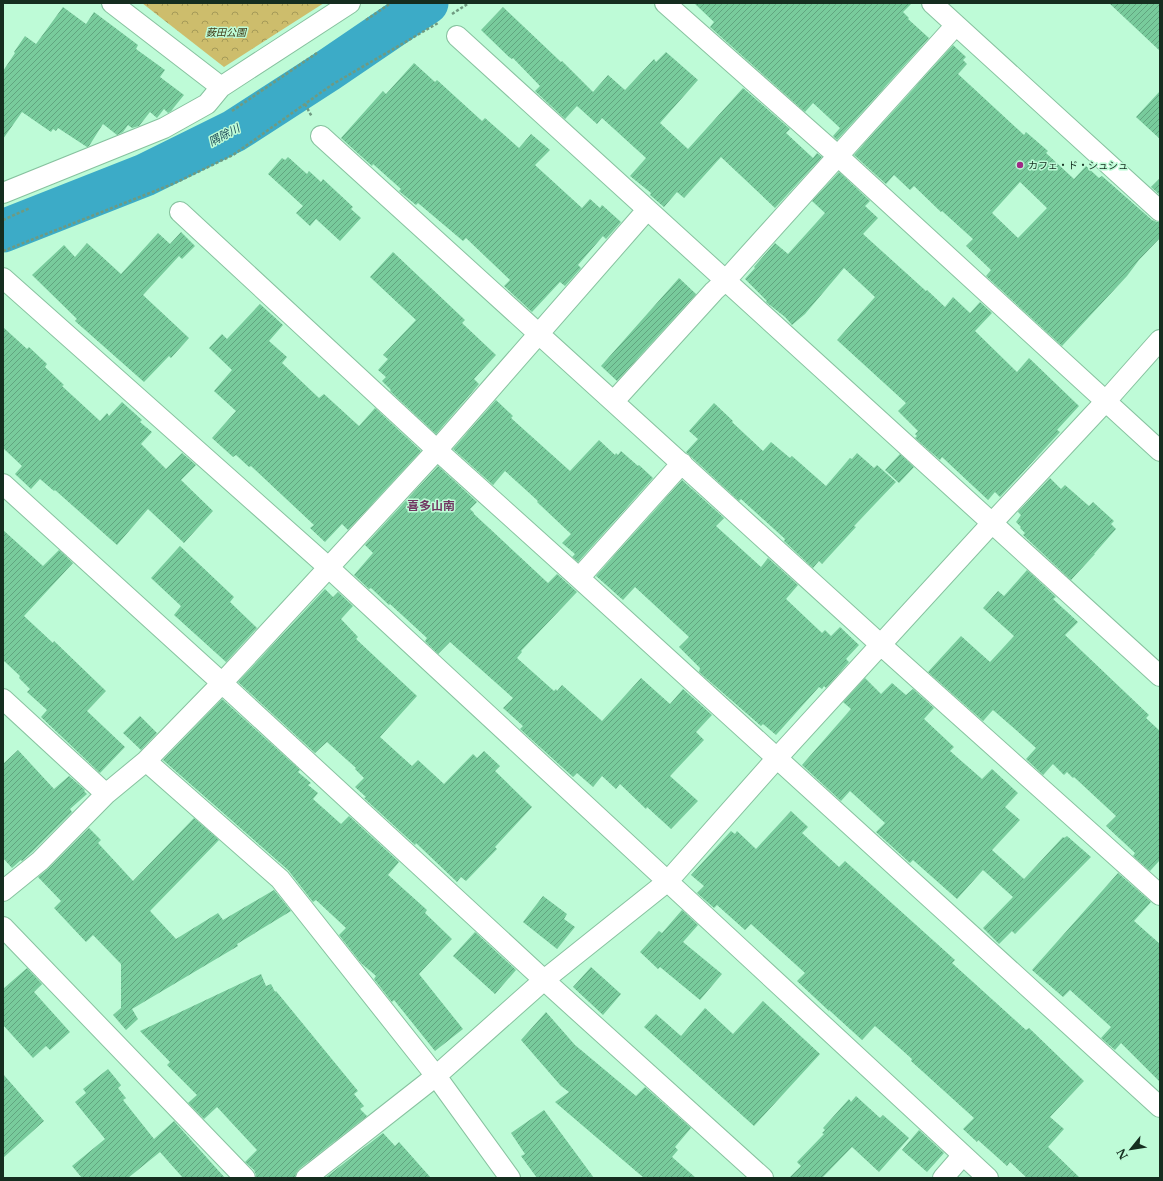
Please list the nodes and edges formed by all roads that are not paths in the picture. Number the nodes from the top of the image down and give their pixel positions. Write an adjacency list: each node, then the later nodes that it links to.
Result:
1 (112, 3): 7 (street)
2 (350, 3): 7 (street)
3 (665, 3): 9 (street)
4 (932, 3): 5 (street)
5 (956, 25): 9 (street); 12 (street)
6 (457, 36): 11 (street)
7 (221, 87): 10 (street)
8 (321, 136): 16 (street)
9 (838, 156): 15 (street); 19 (street)
10 (3, 193)
11 (647, 210): 15 (street); 16 (street)
12 (1160, 211)
13 (180, 212): 20 (street)
14 (3, 278): 25 (street)
15 (726, 280): 18 (street); 24 (street)
16 (539, 333): 18 (street); 20 (street)
17 (1160, 340): 19 (street)
18 (614, 402): 22 (street)
19 (1105, 402): 21 (street); 24 (street)
20 (437, 450): 25 (street); 26 (street)
21 (1160, 452)
22 (682, 463): 26 (street); 27 (street)
23 (3, 484): 29 (street)
24 (992, 523): 27 (street); 28 (street)
25 (328, 567): 29 (street); 34 (street)
26 (579, 578): 31 (street)
27 (881, 645): 31 (street); 36 (street)
28 (1160, 676)
29 (222, 683): 32 (street); 38 (street)
30 (3, 699): 33 (street)
31 (777, 758): 34 (street); 40 (street)
32 (146, 762): 33 (street); 39 (street)
33 (106, 794): 35 (street)
34 (668, 881): 38 (street); 41 (street)
35 (3, 891)
36 (1160, 895)
37 (3, 927): 42 (street)
38 (544, 980): 39 (street); 45 (street)
39 (436, 1076): 43 (street); 44 (street)
40 (1160, 1107)
41 (963, 1155): 46 (street); 47 (street)
42 (245, 1178)
43 (306, 1178)
44 (510, 1178)
45 (763, 1178)
46 (943, 1178)
47 (988, 1178)

